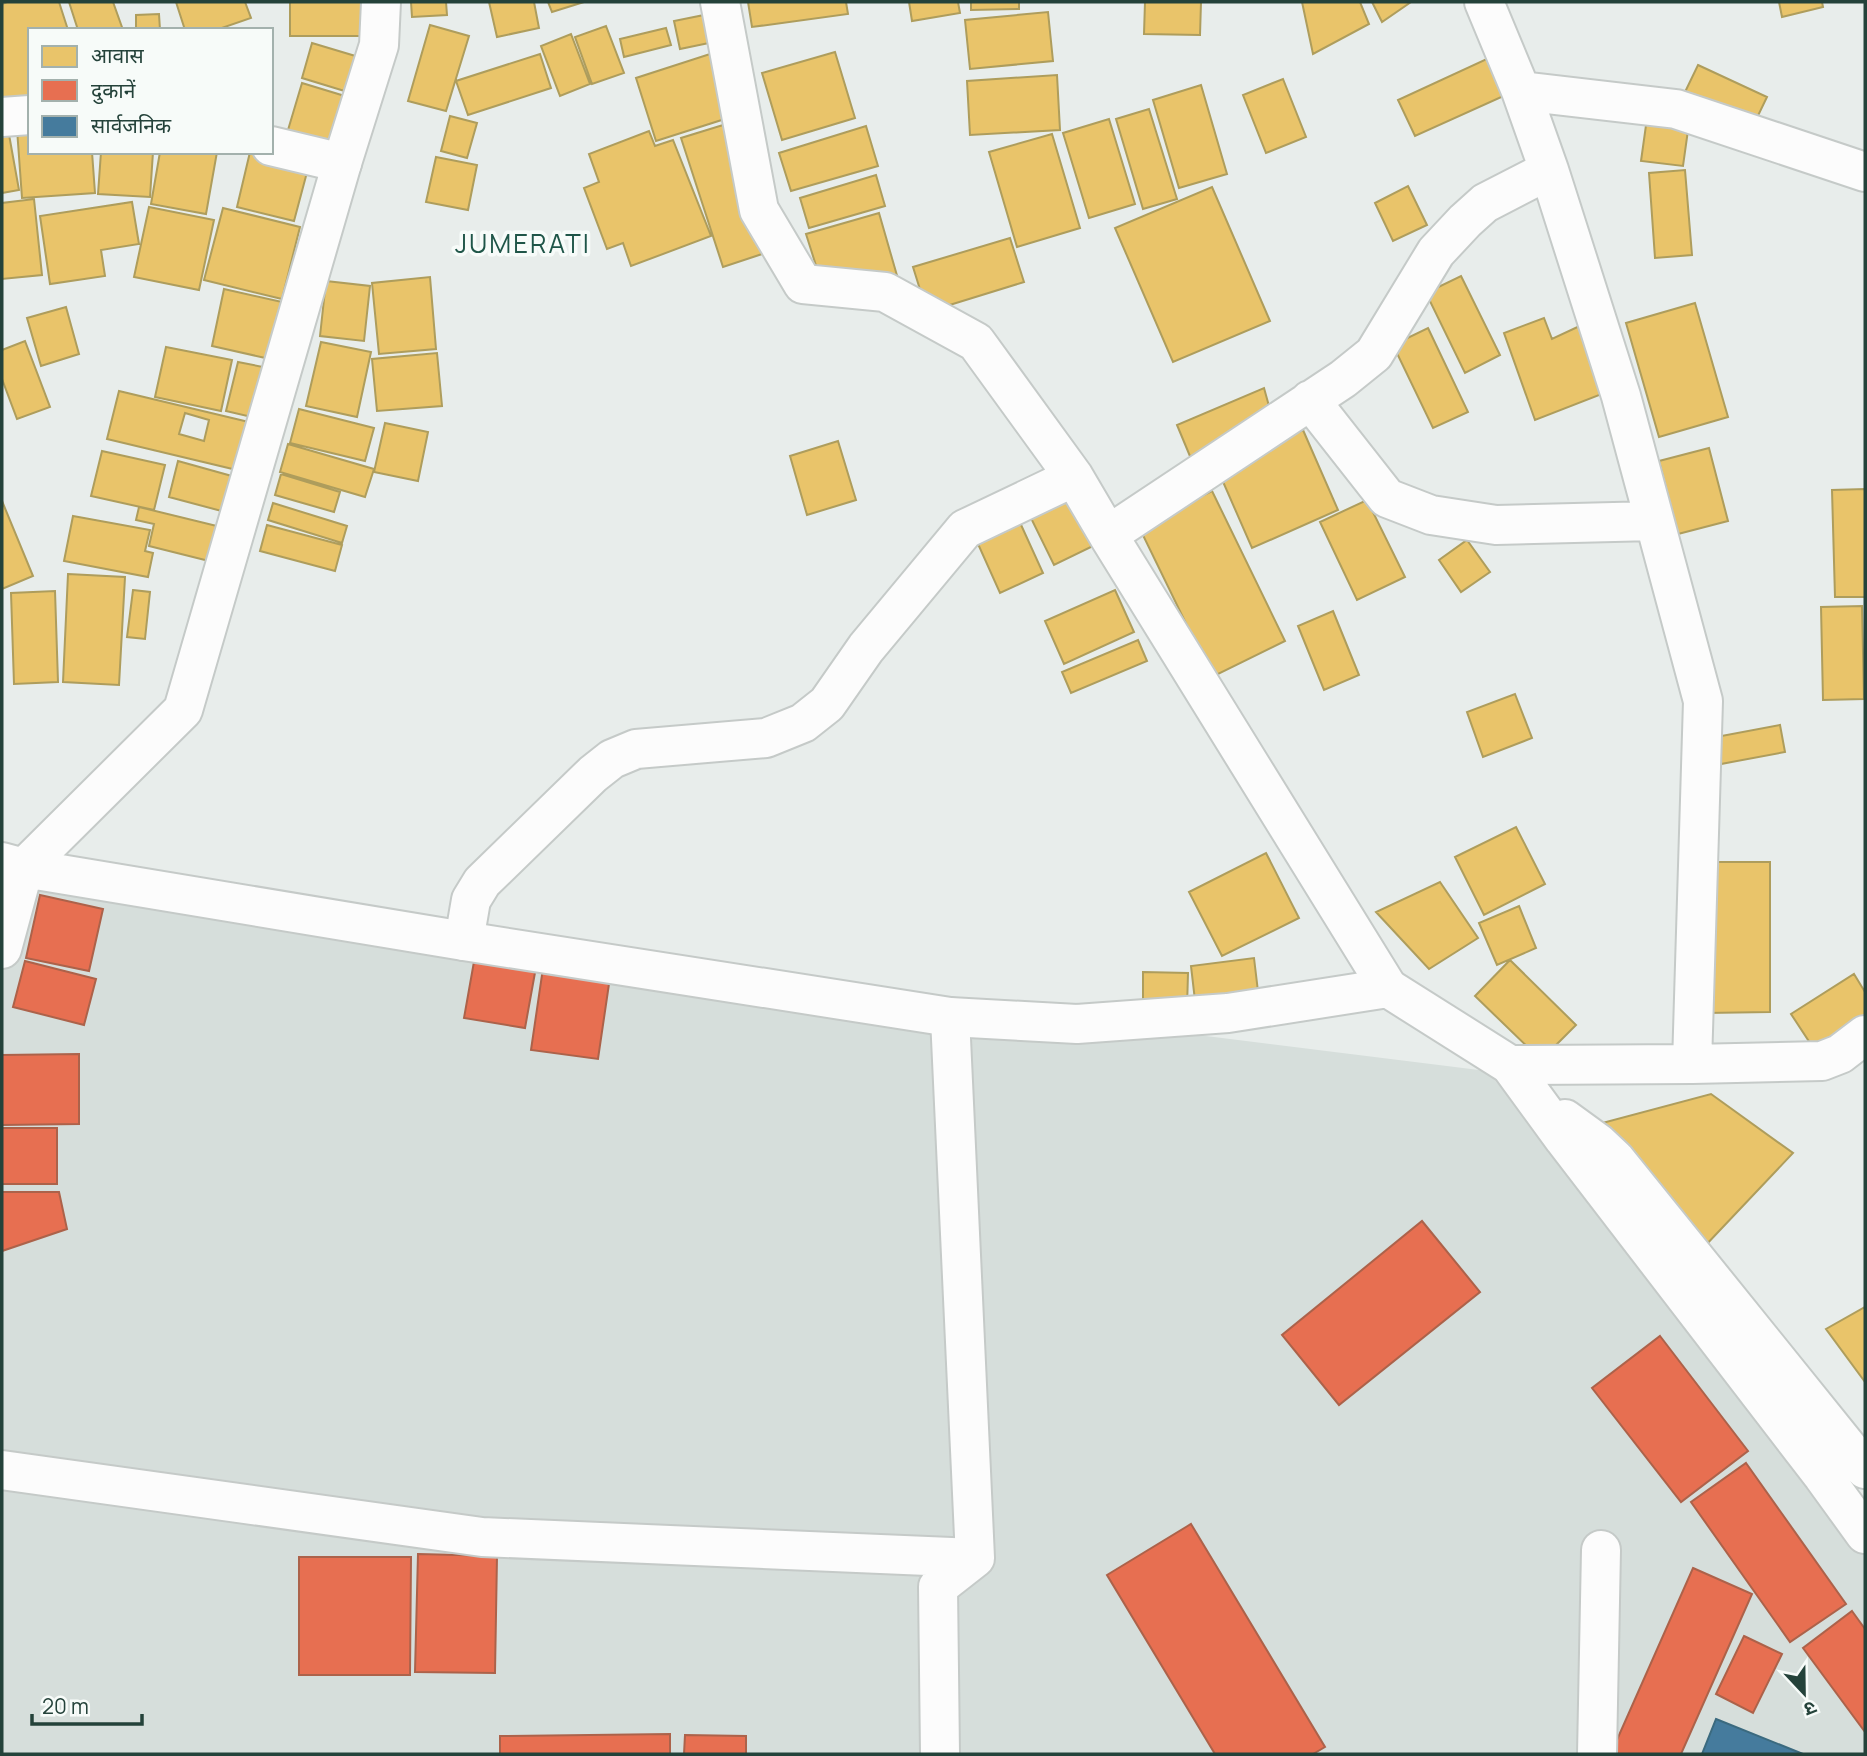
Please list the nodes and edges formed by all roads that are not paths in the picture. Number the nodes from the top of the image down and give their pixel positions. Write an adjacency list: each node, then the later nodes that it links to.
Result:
1 (380, 2): 8 (street)
2 (720, 2): 12 (street)
3 (1484, 2): 4 (street)
4 (1521, 92): 9 (street); 10 (street)
5 (28, 115): 6 (street)
6 (2, 117)
7 (273, 146): 8 (street)
8 (342, 163): 15 (street)
9 (1549, 170): 11 (street); 13 (street)
10 (1865, 172)
11 (1310, 400): 13 (street); 14 (street)
12 (1074, 477): 14 (street); 16 (street)
13 (1654, 521): 21 (street)
14 (1108, 535): 18 (street)
15 (13, 865): 16 (street); 17 (street)
16 (464, 941): 19 (street)
17 (2, 949)
18 (1388, 988): 19 (street); 22 (street)
19 (950, 1017): 28 (street)
20 (1865, 1035): 21 (street)
21 (1692, 1064): 22 (street)
22 (1510, 1066): 23 (street)
23 (1535, 1097): 24 (street); 26 (street)
24 (1865, 1469)
25 (2, 1470): 28 (street)
26 (1865, 1534)
27 (1601, 1550): 30 (street)
28 (975, 1558): 29 (street)
29 (940, 1754)
30 (1597, 1754)

